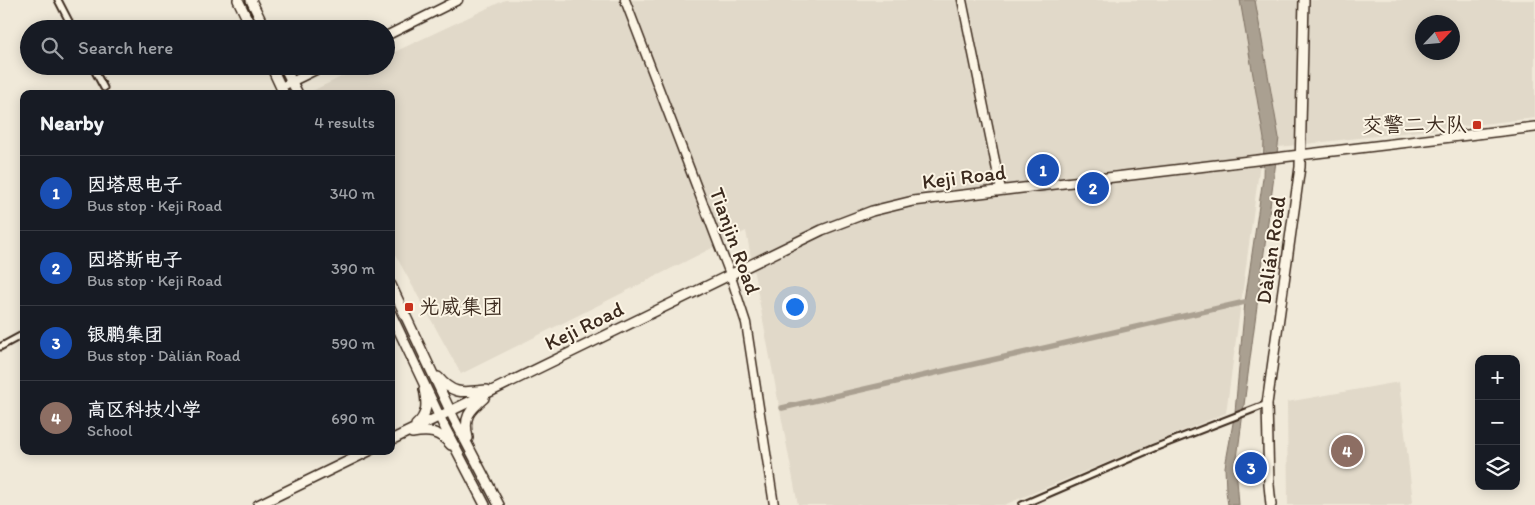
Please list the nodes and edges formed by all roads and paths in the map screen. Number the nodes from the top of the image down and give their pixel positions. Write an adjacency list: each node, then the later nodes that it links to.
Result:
1 (58, 0): 8 (street)
2 (238, 0): 9 (main road)
3 (251, 0): 10 (main road)
4 (458, 0): 11 (main road)
5 (625, 0): 24 (main road, Tianjin Road)
6 (962, 0): 23 (main road)
7 (1304, 0): 22 (main road, Dàlián Road)
8 (68, 20)
9 (248, 20)
10 (261, 20)
11 (395, 32)
12 (97, 75): 17 (street)
13 (275, 75): 18 (main road)
14 (288, 75): 16 (main road)
15 (306, 75): 16 (main road)
16 (292, 82): 19 (main road); 20 (main road)
17 (104, 88)
18 (283, 90)
19 (284, 90)
20 (296, 90)
21 (1535, 127): 22 (main road, Keji Road)
22 (1301, 154): 23 (main road, Keji Road); 32 (main road, Dàlián Road)
23 (1001, 190): 24 (main road, Keji Road)
24 (730, 274): 31 (main road, Keji Road); 43 (main road, Tianjin Road)
25 (395, 293): 29 (main road)
26 (395, 322): 30 (main road)
27 (20, 336): 28 (street)
28 (0, 347)
29 (430, 367): 31 (main road); 33 (main road)
30 (420, 374): 34 (main road); 35 (main road)
31 (495, 389): 33 (main road); 37 (main road)
32 (1267, 404): 44 (street); 45 (main road, Dàlián Road)
33 (450, 410): 34 (main road); 37 (main road)
34 (440, 416): 35 (main road); 38 (main road)
35 (404, 434): 36 (main road); 38 (main road)
36 (395, 438)
37 (470, 448): 42 (main road)
38 (459, 454): 41 (main road)
39 (361, 455): 40 (main road)
40 (258, 505)
41 (485, 505)
42 (499, 505)
43 (774, 505)
44 (1022, 505)
45 (1271, 505)

